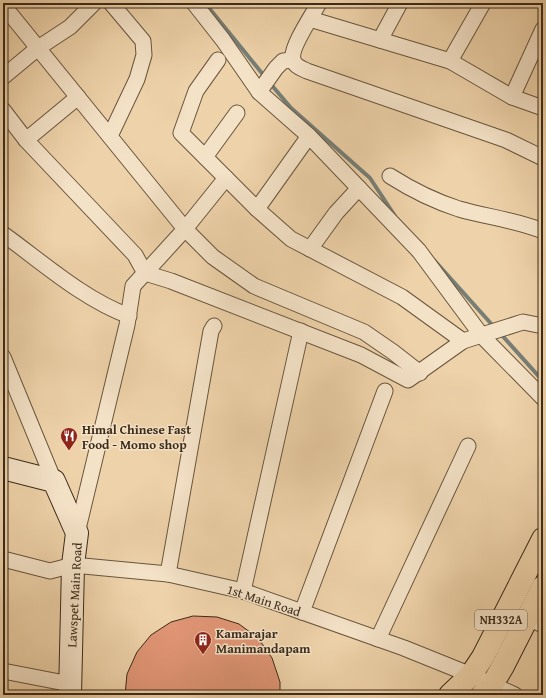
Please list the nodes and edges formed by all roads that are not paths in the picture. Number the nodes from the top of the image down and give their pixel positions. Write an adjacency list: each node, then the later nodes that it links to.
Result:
1 (94, 3): 11 (street)
2 (110, 3): 22 (street)
3 (194, 3): 16 (street)
4 (319, 3): 8 (street)
5 (400, 3): 10 (street)
6 (483, 3): 14 (street)
7 (3, 5): 11 (street)
8 (310, 19): 10 (street); 13 (street)
9 (543, 30): 18 (street)
10 (380, 40): 14 (street)
11 (38, 48): 15 (street); 17 (street)
12 (218, 60): 25 (street)
13 (293, 60): 16 (street); 26 (street)
14 (450, 61): 18 (street)
15 (3, 77)
16 (259, 92): 23 (street)
17 (78, 97): 22 (street); 24 (street)
18 (512, 97): 19 (street)
19 (543, 108)
20 (3, 110): 24 (street)
21 (237, 113): 25 (street)
22 (110, 136): 31 (street)
23 (309, 136): 29 (street); 30 (street)
24 (26, 140): 35 (street)
25 (205, 157): 28 (street)
26 (543, 158)
27 (390, 176): 32 (street)
28 (226, 178): 30 (street); 31 (street)
29 (359, 188): 34 (street); 40 (street)
30 (257, 209): 34 (street)
31 (185, 229): 35 (street); 43 (street)
32 (543, 231)
33 (3, 234): 36 (street)
34 (310, 249): 41 (street)
35 (145, 273): 36 (street); 39 (street)
36 (128, 316): 49 (street)
37 (214, 326): 53 (street)
38 (543, 326): 40 (street)
39 (301, 331): 43 (street); 55 (street)
40 (486, 334): 41 (street); 45 (street)
41 (463, 341): 43 (street)
42 (3, 357): 48 (street)
43 (420, 373)
44 (385, 391): 56 (street)
45 (543, 398)
46 (468, 446): 58 (street)
47 (3, 468): 48 (street)
48 (54, 481): 49 (street, Lawspet Main Road)
49 (77, 533): 52 (street, Lawspet Main Road)
50 (543, 539): 60 (highway, NH332A)
51 (3, 559): 52 (street, 1st Main Road)
52 (73, 564): 53 (street, 1st Main Road); 61 (street, Lawspet Main Road)
53 (168, 574): 55 (street, 1st Main Road)
54 (543, 587): 57 (highway, NH332A)
55 (243, 591): 56 (street, 1st Main Road)
56 (302, 612): 58 (street, 1st Main Road)
57 (535, 622): 62 (highway, NH332A)
58 (378, 639): 60 (street, 1st Main Road)
59 (3, 671): 61 (street)
60 (470, 675): 62 (street, 1st Main Road); 63 (highway, NH332A)
61 (70, 690)
62 (487, 690): 64 (street, 1st Main Road)
63 (450, 695)
64 (514, 695)

